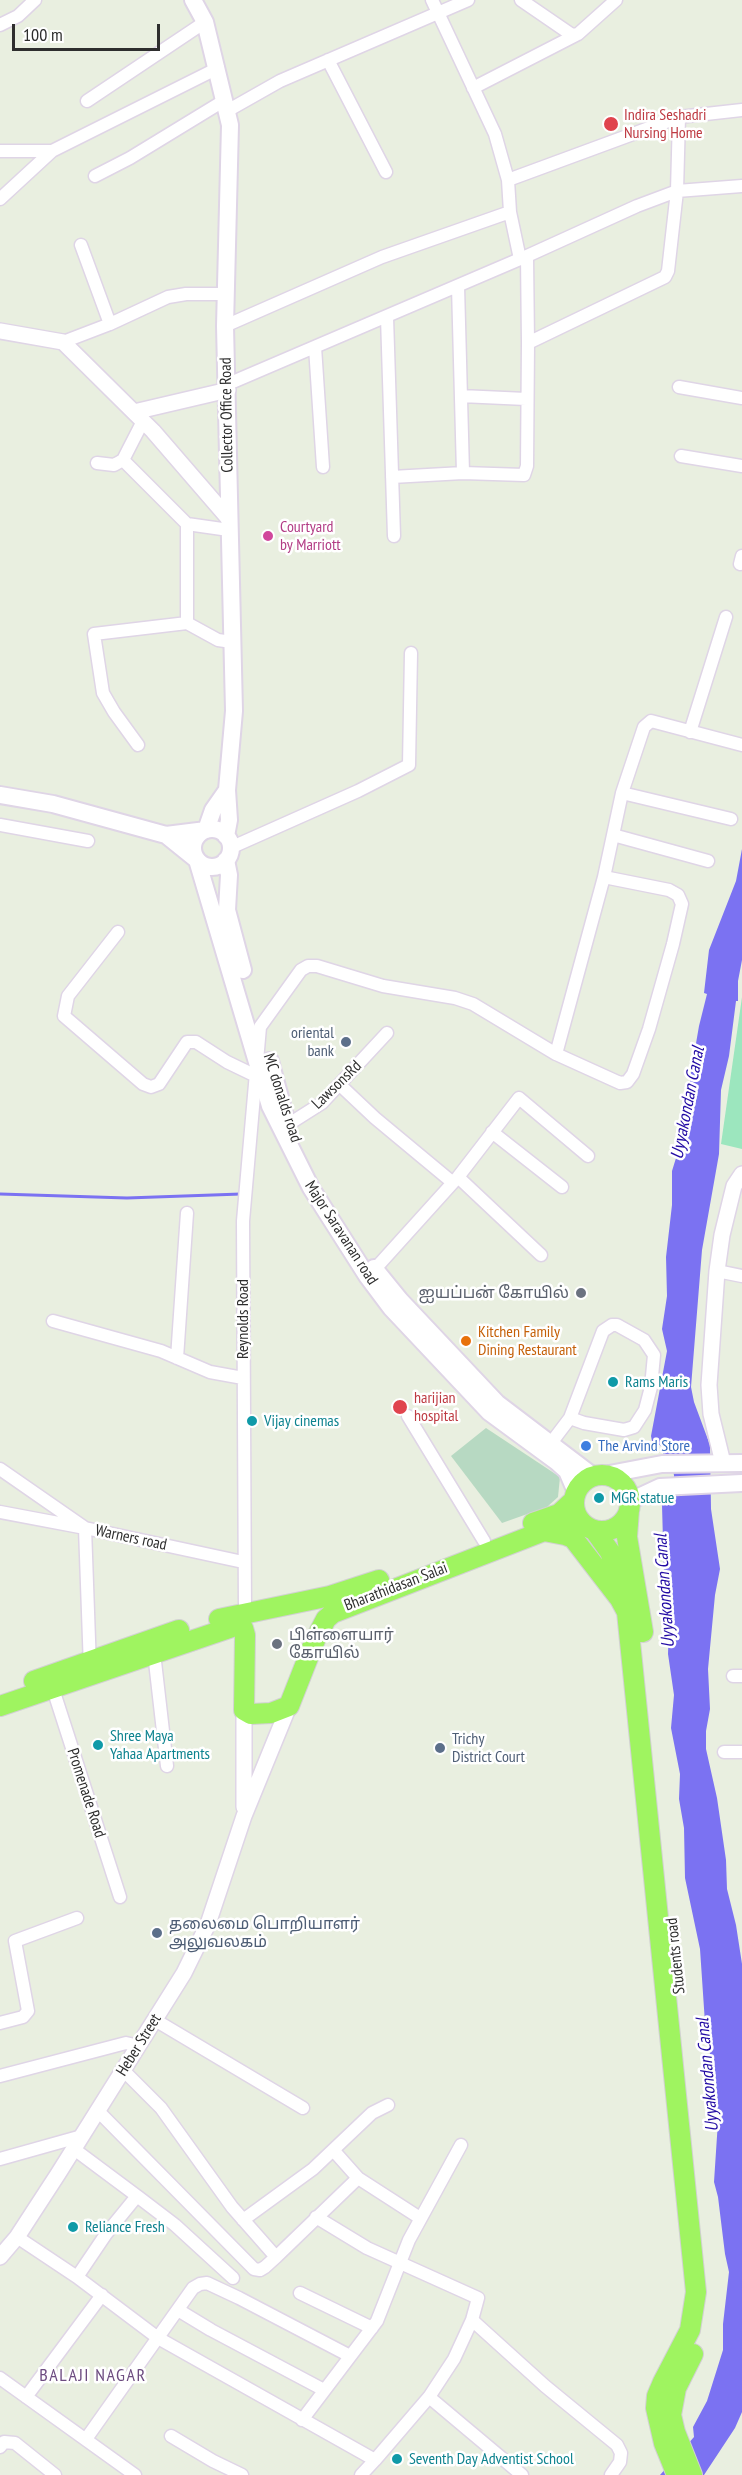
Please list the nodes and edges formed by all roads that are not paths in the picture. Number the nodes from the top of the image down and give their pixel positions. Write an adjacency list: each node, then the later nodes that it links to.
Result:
1 (35, 0): 9 (street)
2 (193, 0): 8 (main road, Collector Office Road)
3 (432, 0): 7 (street)
4 (468, 0): 7 (street)
5 (521, 0): 10 (street)
6 (616, 0): 10 (street)
7 (437, 13): 11 (street); 13 (street)
8 (205, 22): 12 (main road, Collector Office Road); 14 (street)
9 (0, 24)
10 (578, 34): 13 (street)
11 (328, 60): 15 (street); 20 (street)
12 (218, 68): 15 (main road, Collector Office Road); 18 (street)
13 (473, 88): 22 (street)
14 (87, 101)
15 (226, 105): 21 (street); 30 (main road, Collector Office Road)
16 (742, 110): 17 (street)
17 (679, 117): 22 (street); 24 (street)
18 (52, 150): 19 (street); 25 (street)
19 (0, 151)
20 (386, 172)
21 (95, 176)
22 (508, 180): 26 (street)
23 (742, 186): 24 (street)
24 (677, 191): 28 (street); 36 (street)
25 (0, 200)
26 (510, 212): 28 (street); 33 (street)
27 (81, 246): 32 (street)
28 (524, 257): 29 (street); 36 (street)
29 (458, 286): 31 (street); 40 (street)
30 (226, 294): 32 (street); 33 (main road, Collector Office Road)
31 (387, 316): 37 (street); 50 (street)
32 (110, 324): 35 (street)
33 (225, 326): 38 (main road, Collector Office Road)
34 (0, 331): 35 (street)
35 (63, 342): 43 (street)
36 (528, 343): 42 (street)
37 (315, 347): 38 (street); 48 (street)
38 (228, 387): 43 (street); 52 (main road, Collector Office Road)
39 (679, 387): 41 (street)
40 (461, 396): 42 (street); 49 (street)
41 (742, 398)
42 (526, 399): 49 (street)
43 (139, 417): 45 (street); 52 (street)
44 (681, 456): 47 (street)
45 (123, 460): 46 (street); 51 (street)
46 (97, 463)
47 (742, 466)
48 (323, 467)
49 (463, 473): 50 (street)
50 (392, 477): 53 (street)
51 (187, 524): 52 (street); 55 (street)
52 (229, 525): 56 (main road, Collector Office Road)
53 (394, 536)
54 (726, 617): 58 (street)
55 (187, 623): 56 (street); 59 (street)
56 (232, 642): 61 (main road, Collector Office Road)
57 (411, 654): 70 (street)
58 (690, 732): 60 (street); 62 (street)
59 (138, 745)
60 (742, 746)
61 (226, 790): 66 (main road); 70 (main road, Collector Office Road)
62 (622, 793): 64 (street); 68 (street)
63 (0, 795): 67 (main road)
64 (731, 819)
65 (0, 825): 69 (street)
66 (206, 830): 67 (main road); 70 (main road); 71 (main road)
67 (166, 835): 71 (main road)
68 (613, 836): 72 (street); 73 (street)
69 (88, 841)
70 (227, 848): 71 (main road); 74 (main road, Collector Office Road)
71 (197, 860): 74 (main road, MC donalds road)
72 (708, 861)
73 (604, 877): 78 (street); 78 (street)
74 (220, 914): 76 (main road, MC donalds road); 79 (main road, Major Saravanan road)
75 (118, 932): 80 (street)
76 (260, 1027): 78 (street); 79 (street, Reynolds Road); 82 (main road, MC donalds road)
77 (387, 1033): 81 (street, LawsonsRd)
78 (556, 1054)
79 (257, 1058): 80 (street, Reynolds Road); 82 (main road, Major Saravanan road)
80 (256, 1076): 95 (street, Reynolds Road)
81 (340, 1085): 82 (street, LawsonsRd); 86 (street)
82 (284, 1128): 90 (main road, MC donalds road); 104 (main road, Major Saravanan road)
83 (492, 1132): 84 (street); 86 (street); 87 (street)
84 (588, 1156)
85 (742, 1174): 91 (street)
86 (455, 1179): 89 (street); 90 (street)
87 (562, 1188)
88 (187, 1214): 94 (street)
89 (542, 1255)
90 (375, 1269): 98 (main road, Major Saravanan road)
91 (717, 1271): 92 (street); 99 (street)
92 (742, 1276)
93 (53, 1321): 94 (street)
94 (177, 1358): 95 (street)
95 (243, 1378): 111 (street, Reynolds Road)
96 (408, 1416): 110 (street)
97 (570, 1418): 97 (street); 98 (street)
98 (551, 1443): 102 (main road, Major Saravanan road)
99 (723, 1463): 100 (main road); 102 (main road)
100 (742, 1463)
101 (0, 1469): 107 (street, Warners road)
102 (599, 1476): 104 (main road); 105 (main road)
103 (742, 1483): 105 (main road)
104 (574, 1491): 108 (main road); 110 (main road, Bharathidasan Salai)
105 (629, 1506): 108 (main road); 164 (main road, Students road)
106 (0, 1512): 107 (street)
107 (85, 1528): 111 (street, Warners road); 116 (street)
108 (590, 1529): 109 (main road, Bharathidasan Salai); 114 (main road)
109 (544, 1531): 112 (main road, Bharathidasan Salai); 114 (main road)
110 (483, 1541): 112 (main road, Bharathidasan Salai)
111 (243, 1562): 113 (street, Reynolds Road)
112 (331, 1604): 113 (main road, Bharathidasan Salai); 120 (main road, Bharathidasan Salai)
113 (244, 1612): 116 (main road, Bharathidasan Salai)
114 (627, 1612): 164 (main road)
115 (154, 1653): 116 (main road, Bharathidasan Salai); 121 (main road, Bharathidasan Salai); 124 (street)
116 (90, 1668): 117 (main road, Bharathidasan Salai); 118 (main road, Bharathidasan Salai)
117 (53, 1689): 119 (main road, Bharathidasan Salai); 126 (street, Promenade Road)
118 (0, 1693)
119 (0, 1706)
120 (289, 1706): 121 (main road); 125 (street)
121 (244, 1710): 125 (street)
122 (724, 1752): 123 (street)
123 (742, 1752)
124 (167, 1766)
125 (244, 1816): 128 (street, Heber Street)
126 (120, 1897)
127 (77, 1918): 129 (street)
128 (155, 2020): 130 (street, Heber Street); 134 (street)
129 (0, 2023)
130 (139, 2046): 131 (street, Heber Street); 132 (street)
131 (123, 2070): 135 (street, Heber Street); 144 (street)
132 (0, 2076)
133 (388, 2105): 138 (street)
134 (303, 2108)
135 (98, 2111): 136 (street, Heber Street); 147 (street)
136 (78, 2142): 139 (street); 141 (street); 145 (street, Heber Street)
137 (460, 2145): 143 (street)
138 (334, 2151): 140 (street); 144 (street)
139 (0, 2159)
140 (358, 2178): 142 (street); 143 (street)
141 (137, 2196): 149 (street); 150 (street)
142 (316, 2217): 147 (street); 148 (street)
143 (420, 2218): 148 (street)
144 (243, 2220): 147 (street)
145 (17, 2237): 146 (street, Heber Street); 149 (street)
146 (0, 2257)
147 (276, 2257)
148 (400, 2262): 154 (street); 155 (street)
149 (77, 2277): 152 (street)
150 (233, 2278)
151 (300, 2293): 155 (street)
152 (102, 2295): 156 (street); 160 (street)
153 (178, 2310): 156 (street); 157 (street); 159 (street)
154 (472, 2320): 161 (street); 173 (street)
155 (372, 2328): 157 (street)
156 (158, 2338): 162 (street); 165 (street)
157 (350, 2356): 159 (street)
158 (0, 2378): 160 (street)
159 (324, 2390): 162 (street)
160 (26, 2397): 165 (street)
161 (429, 2397): 167 (street); 172 (street)
162 (302, 2420): 167 (street)
163 (171, 2436): 170 (street)
164 (669, 2438): 174 (main road); 175 (main road)
165 (86, 2439): 169 (street)
166 (1, 2443): 168 (street)
167 (375, 2460): 171 (street)
168 (55, 2475)
169 (135, 2475)
170 (242, 2475)
171 (361, 2475)
172 (522, 2475)
173 (611, 2475)
174 (677, 2475)
175 (692, 2475)

